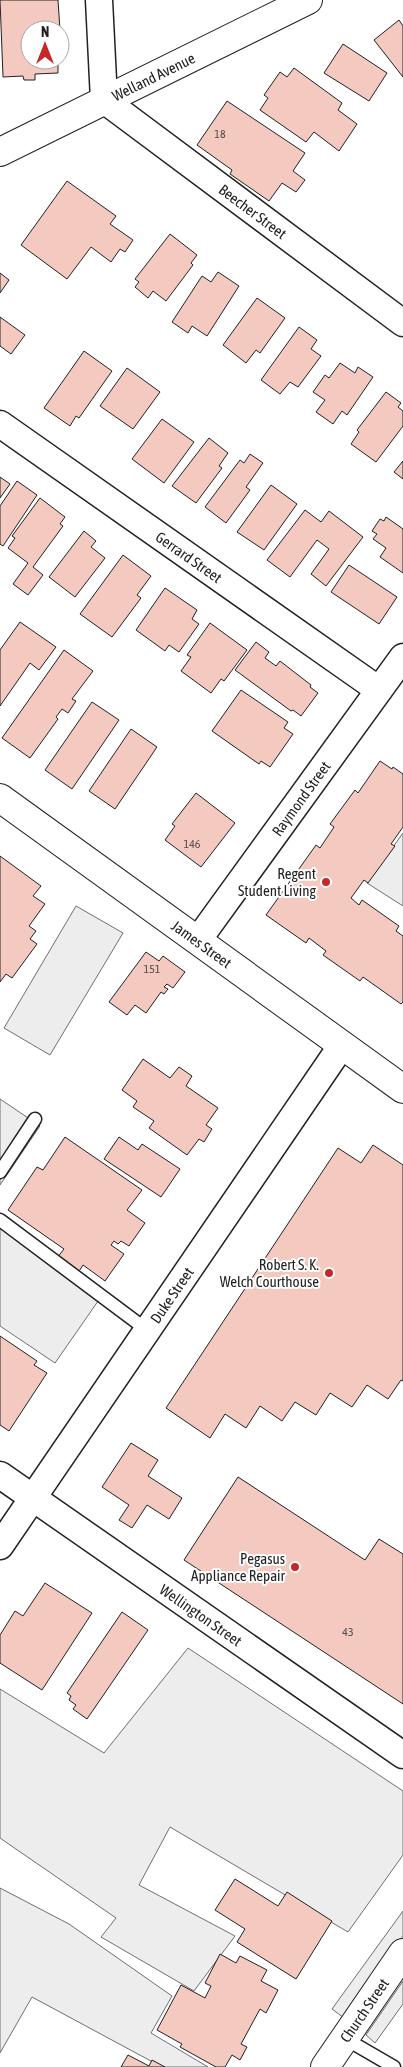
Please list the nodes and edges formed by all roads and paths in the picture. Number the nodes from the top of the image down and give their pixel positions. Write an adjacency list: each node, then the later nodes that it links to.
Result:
1 (99, 0): 3 (street)
2 (308, 0): 3 (main road, Welland Avenue)
3 (104, 100): 4 (main road, Welland Avenue); 5 (street, Beecher Street)
4 (0, 152)
5 (403, 323)
6 (0, 424): 8 (street, Gerrard Street)
7 (403, 656): 8 (street, Raymond Street)
8 (379, 690): 10 (street, Raymond Street)
9 (0, 798): 10 (main road, James Street)
10 (198, 940): 11 (main road, James Street)
11 (342, 1045): 12 (main road, James Street); 16 (street, Duke Street)
12 (403, 1089)
13 (35, 1118): 14 (lane)
14 (0, 1172)
15 (0, 1220): 16 (lane)
16 (147, 1330): 18 (street, Duke Street)
17 (0, 1475): 18 (street, Wellington Street)
18 (33, 1498): 19 (street, Duke Street); 20 (street, Wellington Street)
19 (0, 1546)
20 (403, 1755)
21 (403, 1953): 22 (main road, Church Street)
22 (344, 2038): 23 (main road, Church Street); 24 (lane)
23 (325, 2067)
24 (394, 2067)

